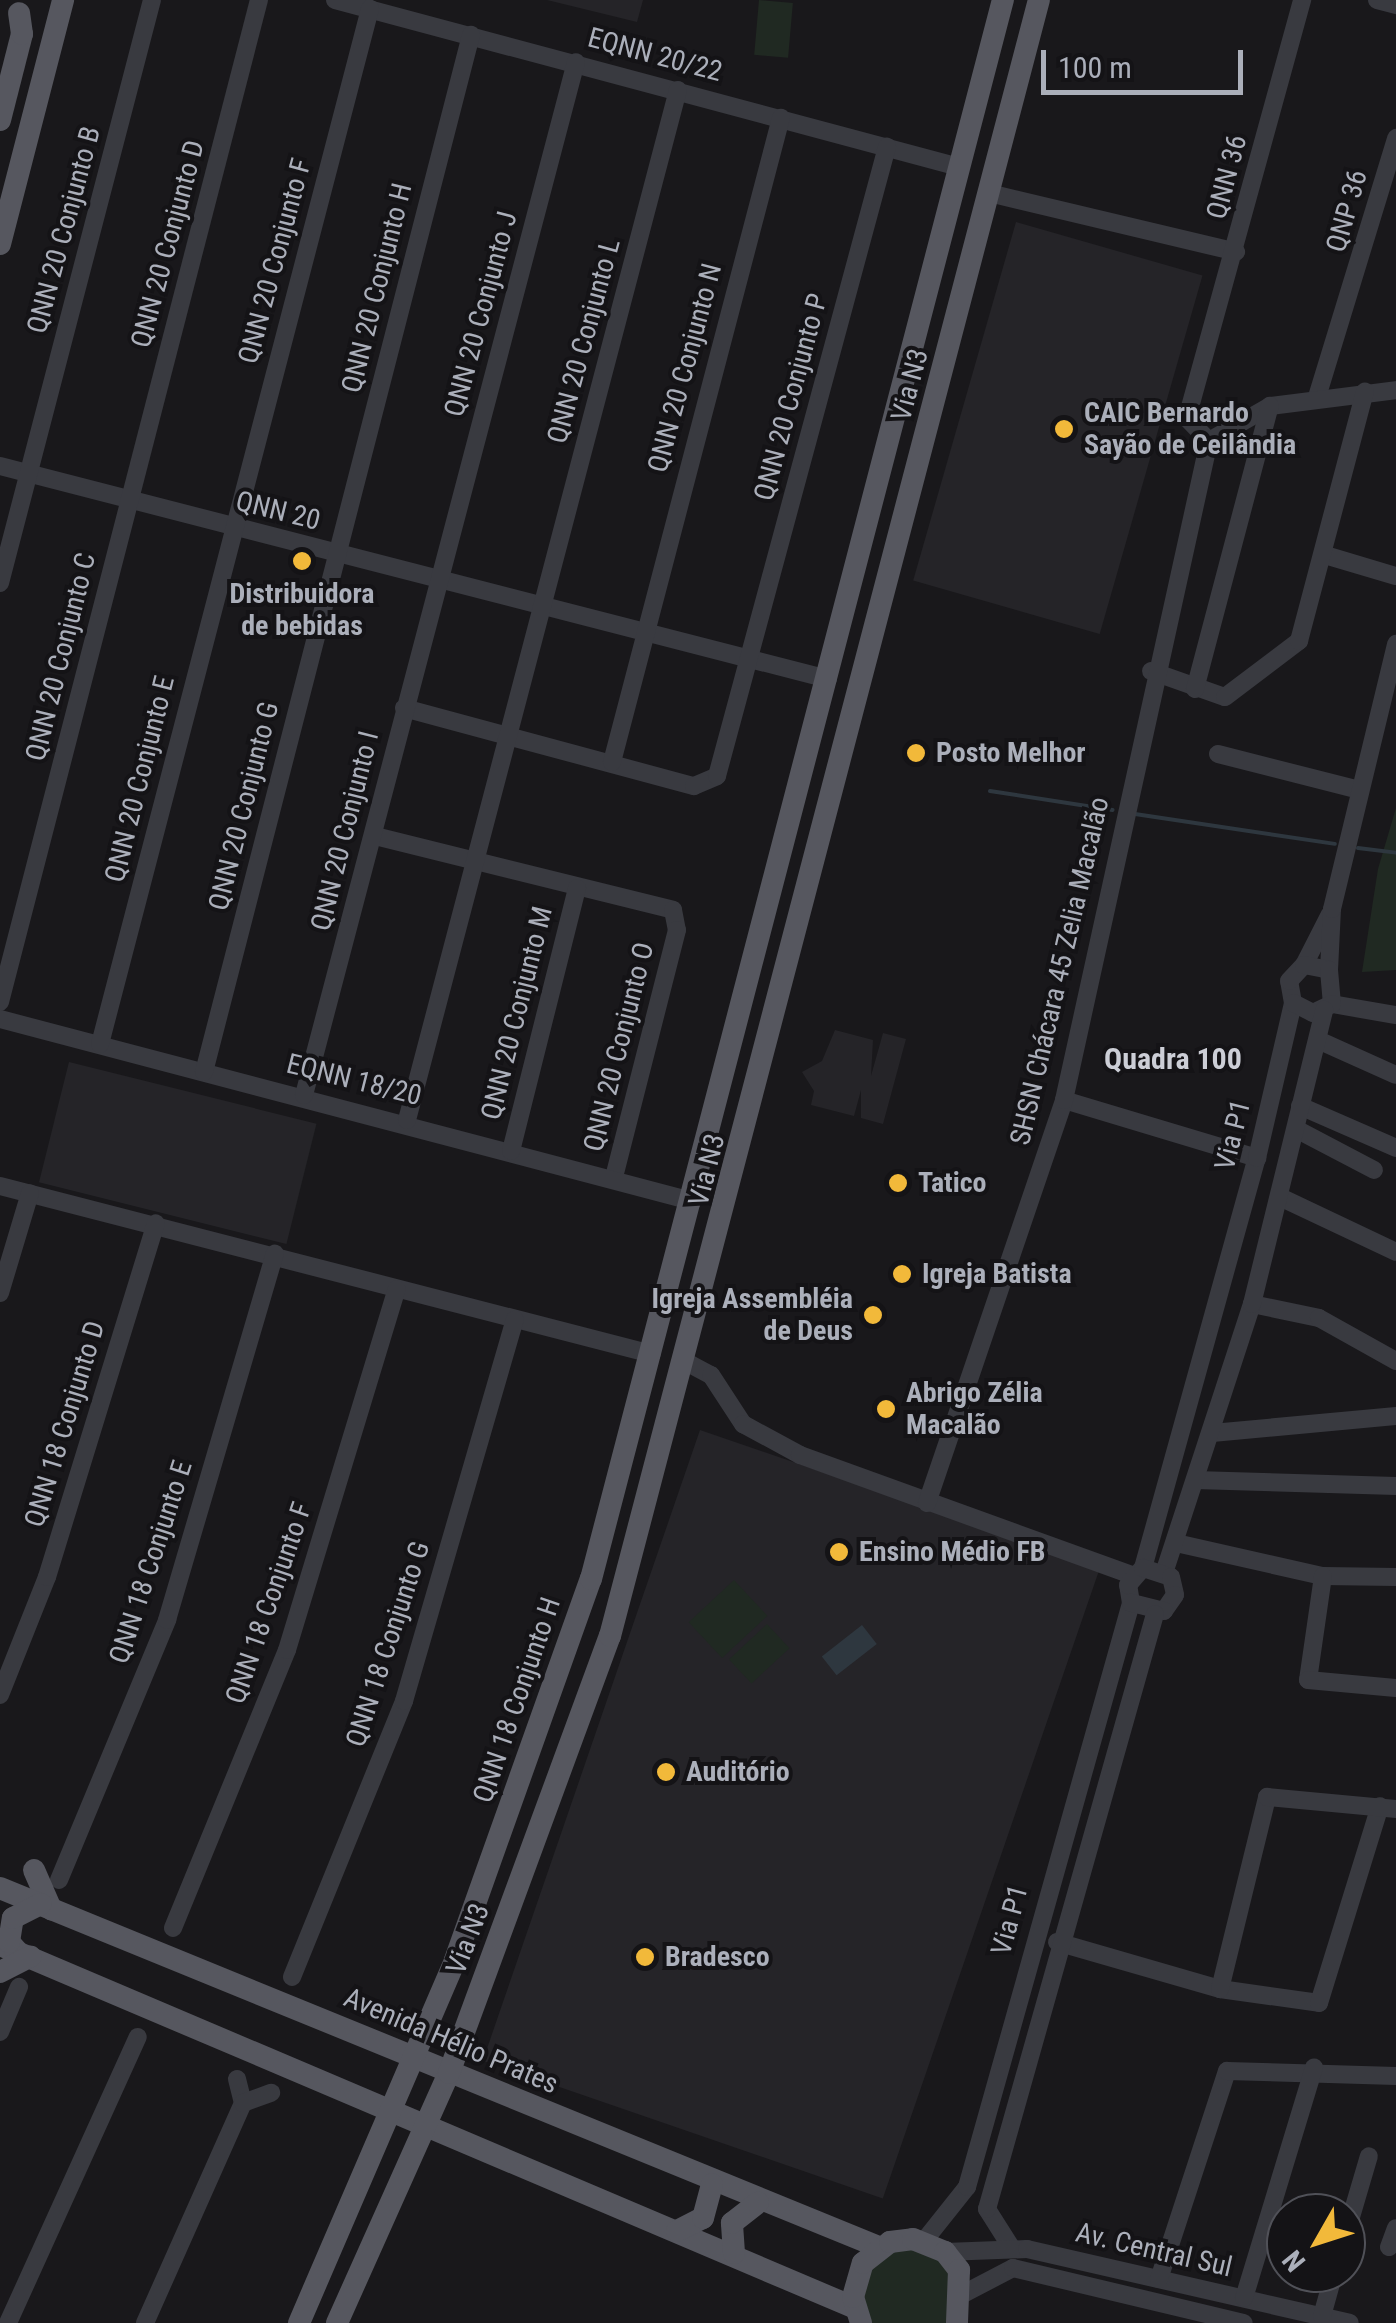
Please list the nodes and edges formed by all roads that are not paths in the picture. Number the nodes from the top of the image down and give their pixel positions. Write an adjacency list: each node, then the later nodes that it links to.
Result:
1 (63, 0): 20 (main road)
2 (152, 0): 36 (street, QNN 20 Conjunto B)
3 (259, 0): 37 (street, QNN 20 Conjunto D)
4 (336, 0): 11 (street, EQNN 20/22)
5 (1002, 0): 23 (main road, Via N3)
6 (1039, 0): 24 (main road, Via N3)
7 (1302, 0): 27 (street, QNN 36)
8 (1377, 0): 9 (street)
9 (1396, 5)
10 (21, 6): 14 (main road); 17 (main road)
11 (370, 9): 12 (street, EQNN 20/22); 39 (street, QNN 20 Conjunto F)
12 (471, 35): 13 (street, EQNN 20/22); 40 (street, QNN 20 Conjunto H)
13 (576, 62): 15 (street, EQNN 20/22); 43 (street, QNN 20 Conjunto J)
14 (0, 87)
15 (678, 90): 16 (street, EQNN 20/22); 45 (street, QNN 20 Conjunto L)
16 (782, 118): 21 (street, EQNN 20/22); 46 (street, QNN 20 Conjunto N)
17 (0, 120)
18 (1396, 138): 32 (street, QNP 36)
19 (0, 147): 20 (main road)
20 (24, 147): 26 (main road)
21 (887, 148): 23 (street, EQNN 20/22); 48 (street, QNN 20 Conjunto P)
22 (0, 172): 25 (main road)
23 (958, 175): 28 (main road); 29 (main road, Via N3)
24 (990, 193): 27 (street); 28 (main road, Via N3)
25 (0, 203)
26 (0, 244)
27 (1236, 252): 34 (street, QNN 36)
28 (952, 343): 38 (main road, Via N3)
29 (906, 375): 38 (main road); 51 (main road, Via N3)
30 (1396, 390): 31 (street)
31 (1365, 392): 32 (street); 41 (street)
32 (1318, 397): 33 (street)
33 (1270, 406): 34 (street); 52 (street)
34 (1209, 441): 49 (street, SHSN Chácara 45 Zelia Macalão)
35 (0, 466): 36 (street, QNN 20)
36 (29, 475): 37 (street, QNN 20); 44 (street, QNN 20 Conjunto B)
37 (130, 501): 39 (street, QNN 20); 67 (street, QNN 20 Conjunto C)
38 (905, 527): 61 (main road, Via N3)
39 (233, 528): 40 (street, QNN 20); 73 (street, QNN 20 Conjunto E)
40 (338, 554): 43 (street, QNN 20); 74 (street, QNN 20 Conjunto G)
41 (1325, 554): 42 (street); 52 (street)
42 (1396, 576)
43 (440, 580): 45 (street, QNN 20); 54 (street, QNN 20 Conjunto I)
44 (0, 583)
45 (543, 607): 46 (street, QNN 20); 55 (street)
46 (642, 633): 48 (street, QNN 20); 57 (street)
47 (1396, 644): 50 (street, Via P1)
48 (748, 661): 51 (street, QNN 20); 57 (street)
49 (1151, 671): 52 (street); 78 (street, SHSN Chácara 45 Zelia Macalão)
50 (1390, 677): 58 (street, Via P1)
51 (828, 679): 53 (main road, Via N3)
52 (1196, 688)
53 (821, 704): 61 (main road); 63 (main road, Via N3)
54 (404, 708): 55 (street); 59 (street, QNN 20 Conjunto I)
55 (507, 736): 57 (street); 60 (street)
56 (1218, 754): 58 (street)
57 (612, 762)
58 (1359, 790): 64 (street, Via P1)
59 (375, 836): 60 (street); 77 (street, QNN 20 Conjunto I)
60 (475, 862): 62 (street); 80 (street)
61 (815, 872): 76 (main road, Via N3)
62 (577, 888): 83 (street, QNN 20 Conjunto M); 86 (street, QNN 20 Conjunto O)
63 (770, 905): 76 (main road); 90 (main road, Via N3)
64 (1332, 910): 65 (street, Via P1); 66 (street, Via P1)
65 (1304, 964): 66 (street); 68 (street, Via P1)
66 (1330, 970): 69 (street, Via P1)
67 (0, 1002)
68 (1293, 1003): 69 (street); 84 (street, Via P1)
69 (1328, 1007): 70 (street); 72 (street, Via P1)
70 (1396, 1016)
71 (0, 1019): 73 (street, EQNN 18/20)
72 (1318, 1040): 75 (street); 79 (street, Via P1)
73 (100, 1044): 74 (street, EQNN 18/20)
74 (204, 1072): 77 (street, EQNN 18/20)
75 (1396, 1074)
76 (762, 1080): 100 (main road, Via N3)
77 (304, 1095): 80 (street, EQNN 18/20)
78 (1064, 1100): 84 (street); 106 (street, SHSN Chácara 45 Zelia Macalão)
79 (1300, 1106): 81 (street, Via P1); 82 (street)
80 (407, 1120): 83 (street, EQNN 18/20)
81 (1296, 1129): 85 (street); 89 (street, Via P1)
82 (1396, 1148)
83 (512, 1151): 86 (street, EQNN 18/20)
84 (1256, 1158): 109 (street, Via P1)
85 (1374, 1170)
86 (614, 1177): 90 (street, EQNN 18/20)
87 (0, 1186): 88 (street)
88 (30, 1193): 91 (street); 95 (street)
89 (1282, 1198): 92 (street); 96 (street, Via P1)
90 (692, 1200): 98 (main road, Via N3)
91 (156, 1223): 93 (street); 117 (street, QNN 18 Conjunto D)
92 (1396, 1252)
93 (275, 1254): 94 (street); 121 (street, QNN 18 Conjunto E)
94 (397, 1289): 97 (street); 124 (street, QNN 18 Conjunto F)
95 (0, 1293)
96 (1252, 1304): 99 (street); 102 (street, Via P1)
97 (515, 1320): 98 (street); 128 (street, QNN 18 Conjunto G)
98 (652, 1354): 104 (main road, QNN 18 Conjunto H)
99 (1396, 1361)
100 (688, 1362): 106 (street); 114 (main road, Via N3)
101 (1396, 1416): 102 (street)
102 (1212, 1434): 103 (street, Via P1)
103 (1195, 1480): 105 (street); 107 (street, Via P1)
104 (618, 1484): 114 (main road); 115 (main road, QNN 18 Conjunto H)
105 (1396, 1486)
106 (928, 1504): 109 (street)
107 (1176, 1543): 108 (street, Via P1); 110 (street)
108 (1164, 1570): 109 (street); 113 (street, Via P1)
109 (1139, 1572): 112 (street, Via P1)
110 (1323, 1576): 111 (street); 116 (street)
111 (1396, 1577)
112 (1131, 1603): 113 (street); 131 (street, Via P1)
113 (1155, 1614): 125 (street, Via P1)
114 (605, 1649): 119 (main road, Via N3)
115 (558, 1679): 119 (main road); 135 (main road, QNN 18 Conjunto H)
116 (1396, 1688)
117 (0, 1694)
118 (1388, 1808): 130 (street); 130 (street)
119 (540, 1839): 137 (main road, Via N3)
120 (34, 1870): 123 (main road)
121 (60, 1880)
122 (1, 1895): 123 (main road, Avenida Hélio Prates)
123 (46, 1906): 126 (main road); 135 (main road, Avenida Hélio Prates)
124 (174, 1928)
125 (1057, 1942): 130 (street); 134 (street, Via P1)
126 (16, 1951): 127 (main road); 144 (main road)
127 (0, 1972)
128 (292, 1977)
129 (19, 1987): 132 (street)
130 (1220, 1989)
131 (1008, 2031): 134 (street); 139 (street, Via P1)
132 (0, 2032)
133 (138, 2037): 163 (street)
134 (1031, 2040): 141 (street, Via P1)
135 (415, 2058): 137 (main road, Avenida Hélio Prates); 144 (main road)
136 (1314, 2066): 138 (street); 157 (street); 160 (street)
137 (449, 2073): 145 (main road, Via N3); 147 (main road, Avenida Hélio Prates)
138 (1396, 2076)
139 (996, 2078): 141 (street); 152 (street, Via P1)
140 (236, 2079): 143 (street)
141 (1020, 2082): 153 (street, Via P1)
142 (271, 2093): 143 (street)
143 (244, 2103): 164 (street)
144 (392, 2112): 145 (main road); 165 (main road)
145 (426, 2126): 151 (main road); 166 (main road, Via N3)
146 (1369, 2156): 148 (street)
147 (712, 2184): 149 (main road, Avenida Hélio Prates); 151 (main road)
148 (1358, 2193)
149 (758, 2203): 155 (main road, Avenida Hélio Prates); 156 (main road)
150 (1396, 2228): 154 (street)
151 (677, 2231): 156 (main road)
152 (934, 2247): 153 (street, Av. Central Sul); 155 (main road); 158 (main road)
153 (1011, 2247): 157 (street, Av. Central Sul)
154 (1389, 2247)
155 (879, 2248): 161 (main road)
156 (734, 2253): 161 (main road)
157 (1160, 2279): 160 (street, Av. Central Sul)
158 (965, 2293): 167 (main road); 168 (street, Av. Central Sul)
159 (1328, 2293): 162 (street)
160 (1244, 2298): 162 (street, Av. Central Sul)
161 (858, 2316)
162 (1322, 2316): 169 (street, Av. Central Sul)
163 (8, 2323)
164 (144, 2323)
165 (302, 2323)
166 (337, 2323)
167 (957, 2323)
168 (1244, 2323)
169 (1350, 2323)

